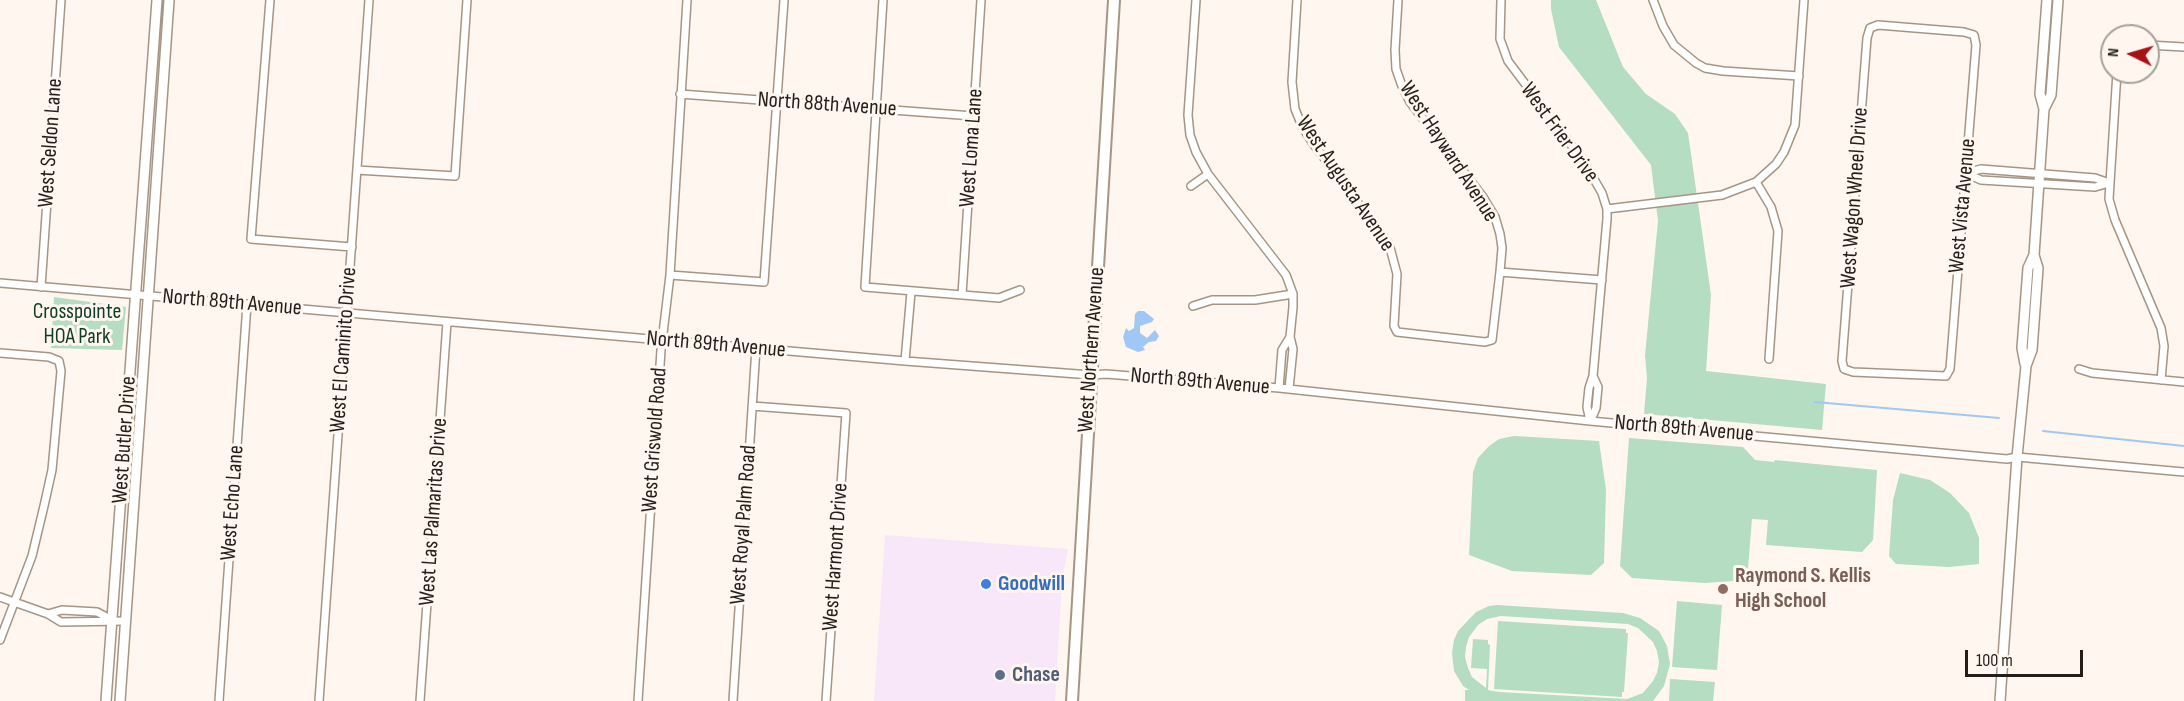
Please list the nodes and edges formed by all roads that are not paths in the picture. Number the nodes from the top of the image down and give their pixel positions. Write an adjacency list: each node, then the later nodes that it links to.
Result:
1 (61, 0): 43 (street, West Seldon Lane)
2 (157, 0): 47 (street, West Butler Drive)
3 (169, 0): 48 (street, West Butler Drive)
4 (270, 0): 38 (street)
5 (369, 0): 30 (street, West El Caminito Drive)
6 (467, 0): 30 (street)
7 (687, 0): 25 (street, West Griswold Road)
8 (784, 0): 26 (street)
9 (883, 0): 27 (street)
10 (981, 0): 29 (street, West Loma Lane)
11 (1114, 0): 62 (main road, West Northern Avenue)
12 (1196, 0): 32 (street)
13 (1297, 0): 56 (street, West Augusta Avenue)
14 (1398, 0): 39 (street, West Hayward Avenue)
15 (1501, 0): 37 (street, West Frier Drive)
16 (1653, 0): 23 (street)
17 (1804, 0): 23 (street)
18 (2047, 0): 28 (street)
19 (2058, 0): 28 (street)
20 (1974, 35): 31 (street, West Vista Avenue); 63 (street, West Wagon Wheel Drive)
21 (2160, 46): 22 (street)
22 (2184, 47)
23 (1799, 76): 34 (street)
24 (2116, 84): 35 (street)
25 (680, 94): 26 (street, North 88th Avenue); 40 (street, West Griswold Road)
26 (777, 102): 27 (street, North 88th Avenue); 40 (street)
27 (876, 109): 29 (street, North 88th Avenue); 45 (street)
28 (2044, 109): 33 (street)
29 (974, 116): 49 (street, West Loma Lane)
30 (357, 170): 38 (street, West El Caminito Drive)
31 (1965, 173): 33 (street); 63 (street, West Vista Avenue)
32 (1208, 174): 36 (street); 46 (street)
33 (2039, 178): 35 (street); 70 (street)
34 (1756, 182): 37 (street); 59 (street)
35 (2109, 183): 64 (street)
36 (1191, 186)
37 (1607, 209): 41 (street, West Frier Drive)
38 (352, 247): 52 (street, West El Caminito Drive)
39 (1500, 272): 41 (street); 56 (street, West Hayward Avenue)
40 (669, 275): 55 (street, West Griswold Road)
41 (1602, 280): 69 (street, West Frier Drive)
42 (0, 283): 43 (street, North 89th Avenue)
43 (41, 287): 47 (street, North 89th Avenue)
44 (1020, 290): 49 (street)
45 (911, 292): 49 (street); 60 (street)
46 (1293, 294): 51 (street); 54 (street)
47 (135, 295): 48 (street, North 89th Avenue); 76 (street, West Butler Drive)
48 (149, 296): 50 (street, North 89th Avenue); 77 (street, West Butler Drive)
49 (962, 296)
50 (247, 304): 52 (street, North 89th Avenue); 82 (street, West Echo Lane)
51 (1193, 306)
52 (347, 313): 53 (street, North 89th Avenue); 83 (street, West El Caminito Drive)
53 (447, 322): 55 (street, North 89th Avenue); 84 (street, West Las Palmaritas Drive)
54 (1290, 337): 66 (street); 67 (street)
55 (664, 340): 57 (street, North 89th Avenue); 85 (street, West Griswold Road)
56 (1492, 340)
57 (756, 348): 60 (street, North 89th Avenue); 68 (street, West Royal Palm Road)
58 (0, 353): 73 (street)
59 (1769, 359)
60 (905, 361): 62 (street, North 89th Avenue)
61 (2079, 369): 64 (street)
62 (1090, 375): 66 (street, North 89th Avenue); 88 (main road, West Northern Avenue)
63 (1946, 376)
64 (2161, 380): 65 (street)
65 (2184, 382)
66 (1279, 388): 67 (street, North 89th Avenue)
67 (1290, 389): 69 (street, North 89th Avenue)
68 (752, 406): 86 (street, West Royal Palm Road); 87 (street, West Harmont Drive)
69 (1590, 421): 70 (street, North 89th Avenue)
70 (2017, 456): 71 (street, North 89th Avenue); 89 (street)
71 (2184, 472)
72 (0, 597): 73 (street)
73 (14, 602): 75 (street); 79 (street)
74 (74, 611): 75 (street); 76 (street); 78 (street)
75 (48, 614): 78 (street)
76 (112, 620): 77 (street); 78 (street); 80 (street, West Butler Drive)
77 (126, 621): 81 (street, West Butler Drive)
78 (73, 622)
79 (0, 639)
80 (106, 701)
81 (120, 701)
82 (219, 701)
83 (319, 701)
84 (420, 701)
85 (638, 701)
86 (733, 701)
87 (826, 701)
88 (1072, 701)
89 (2000, 701)

